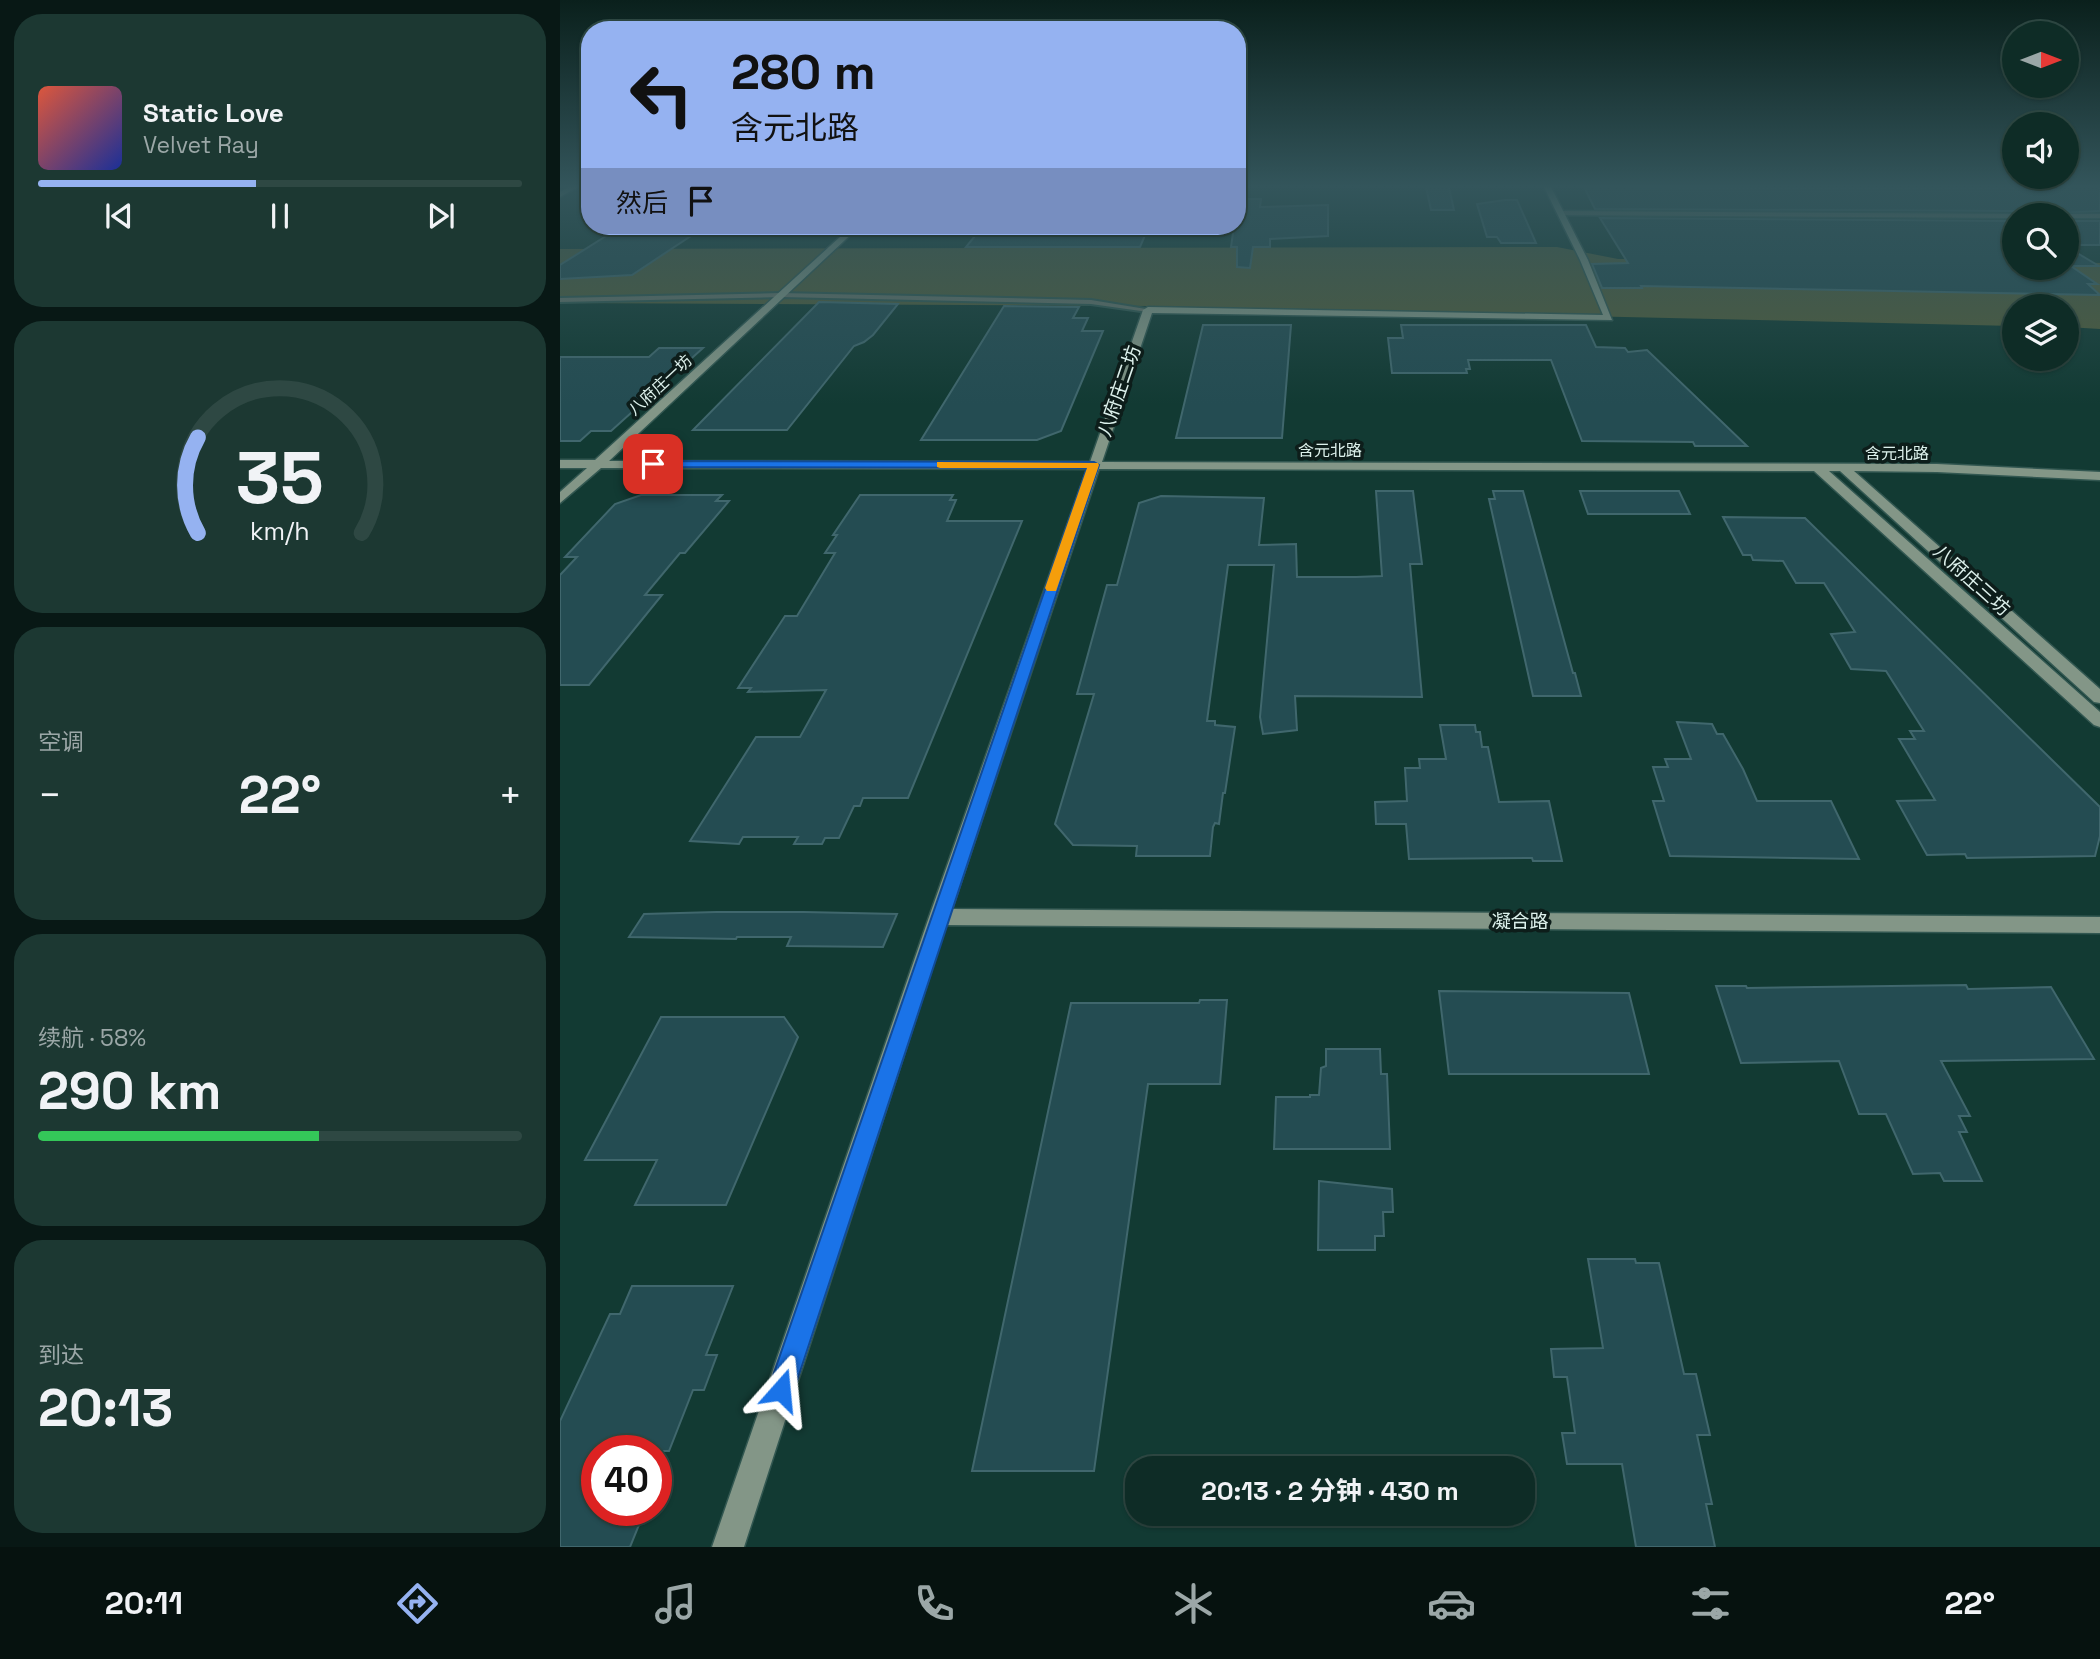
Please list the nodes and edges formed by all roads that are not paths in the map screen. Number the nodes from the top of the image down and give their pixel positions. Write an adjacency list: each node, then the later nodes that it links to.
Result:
1 (820, 259): 3 (street, 八府庄一坊)
2 (1582, 259): 5 (street)
3 (781, 295): 4 (lane); 5 (lane); 6 (street, 八府庄一坊)
4 (560, 300)
5 (1148, 310): 8 (street, 八府庄二坊)
6 (598, 463): 7 (street, 含元北路); 8 (street, 含元北路); 12 (street, 八府庄一坊)
7 (560, 464)
8 (1094, 465): 9 (street, 含元北路); 15 (street, 八府庄二坊)
9 (1818, 468): 10 (street, 含元北路); 14 (street, 八府庄三坊)
10 (1843, 468): 11 (street, 含元北路); 13 (street, 八府庄三坊)
11 (2100, 476)
12 (560, 499)
13 (2100, 698)
14 (2100, 721)
15 (939, 917): 16 (street, 凝合路); 17 (street, 八府庄二坊)
16 (2100, 925)
17 (728, 1547)

